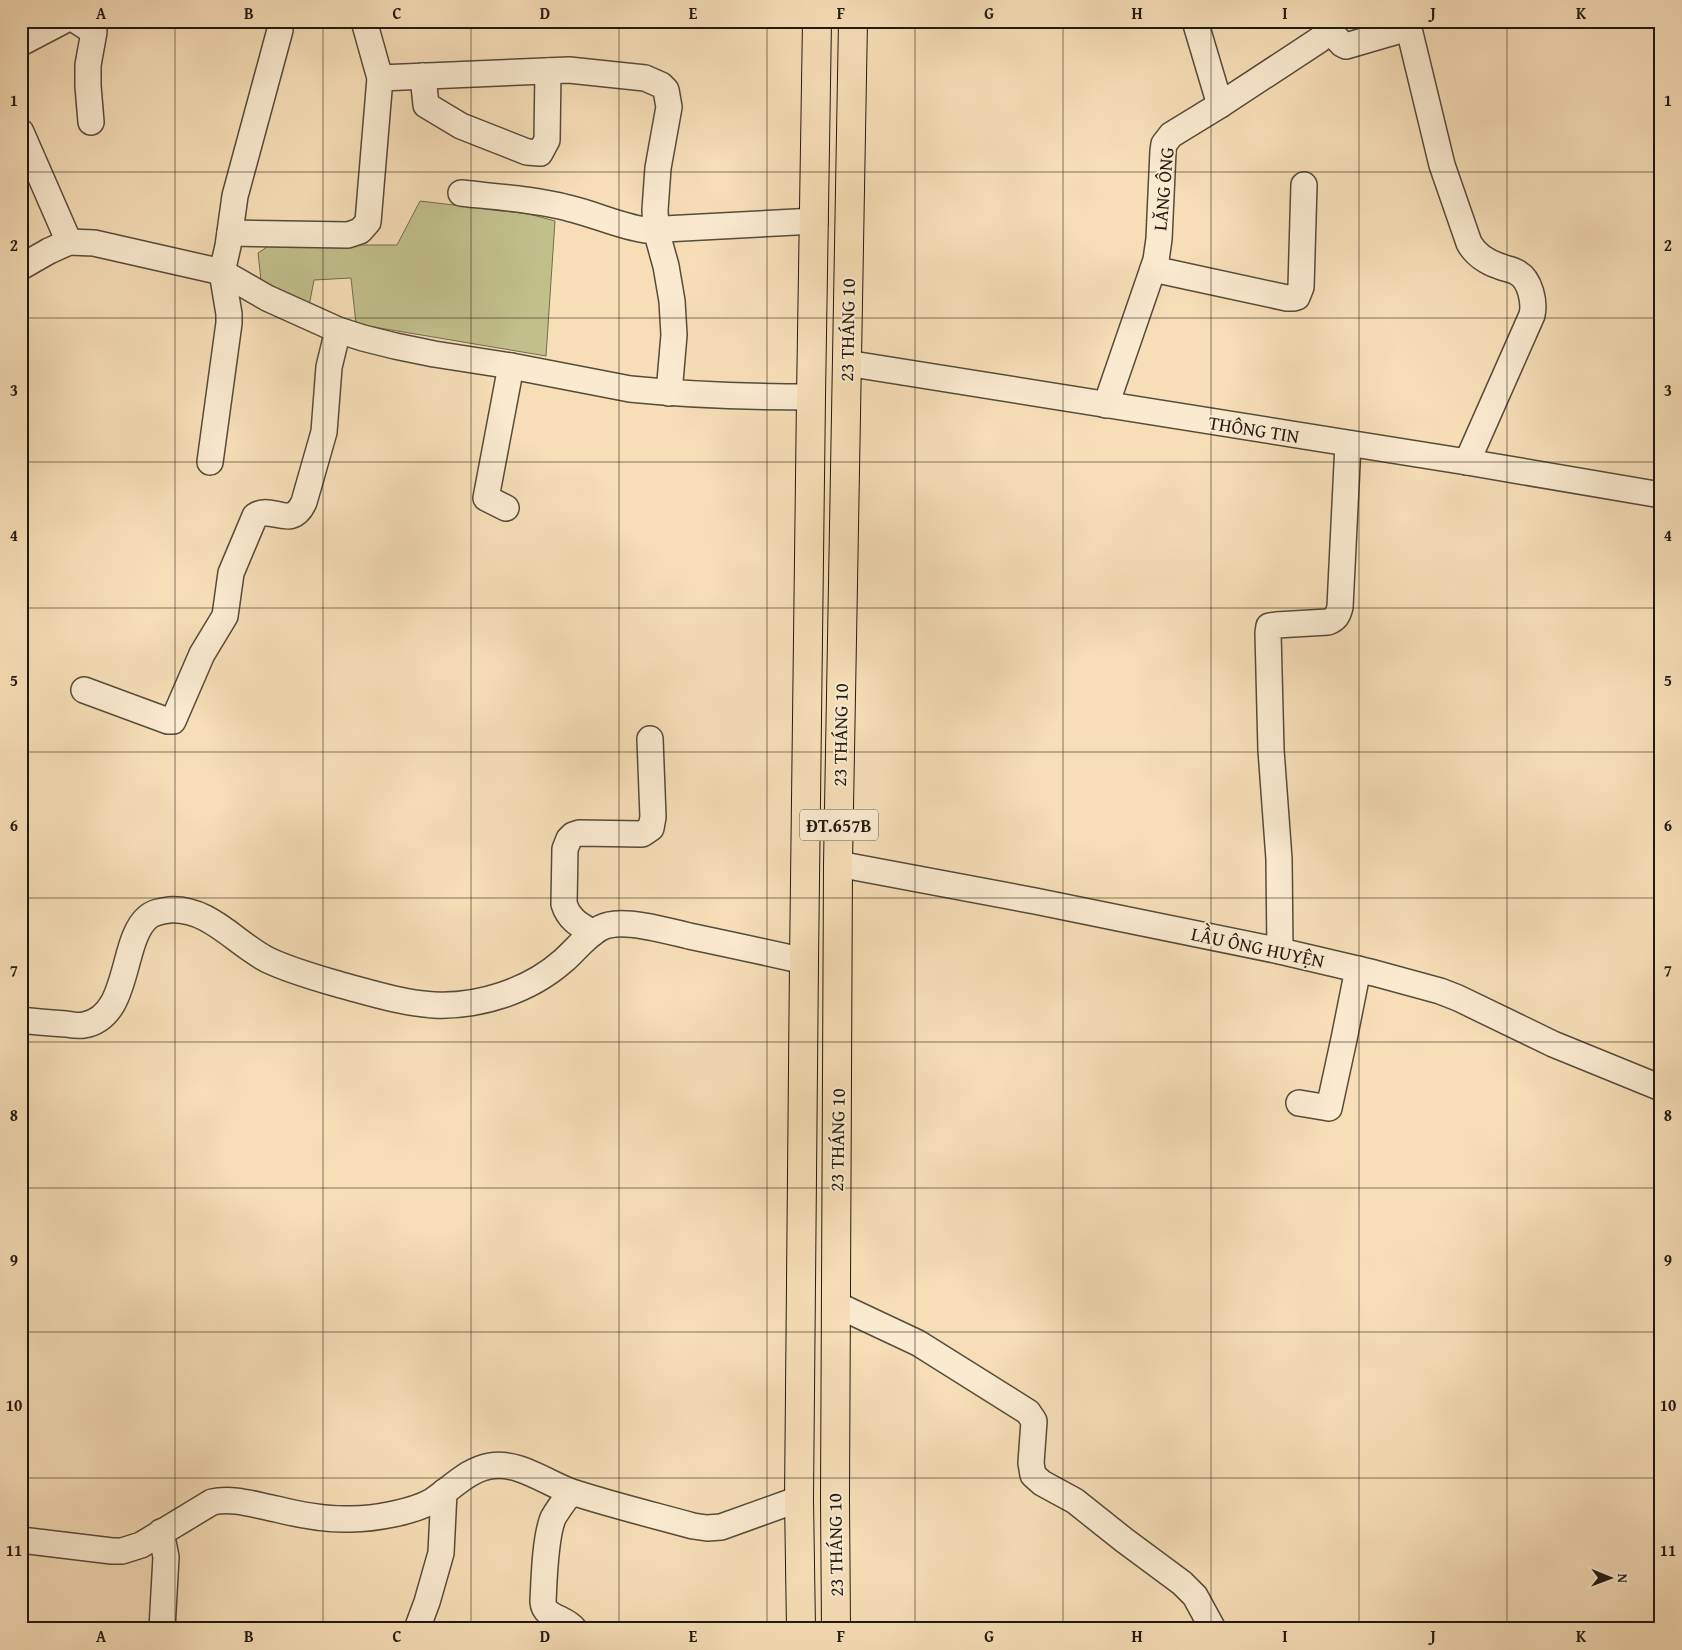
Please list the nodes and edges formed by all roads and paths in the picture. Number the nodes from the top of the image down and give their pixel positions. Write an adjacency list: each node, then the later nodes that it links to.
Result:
1 (63, 21): 9 (street)
2 (77, 21): 14 (street)
3 (364, 21): 12 (street)
4 (818, 21): 18 (main road, 23 THÁNG 10 / ĐT.657B)
5 (853, 21): 27 (main road, 23 THÁNG 10 / ĐT.657B)
6 (1195, 21): 13 (street)
7 (1328, 25): 13 (street, LĂNG ÔNG); 34 (street)
8 (280, 30): 20 (street)
9 (21, 43)
10 (548, 71): 11 (street); 11 (street); 19 (street)
11 (424, 76): 12 (street)
12 (380, 78): 20 (street)
13 (1220, 106): 23 (street, LĂNG ÔNG)
14 (91, 122)
15 (21, 132): 21 (street)
16 (1304, 185): 23 (street)
17 (460, 193): 19 (street)
18 (815, 221): 19 (street); 26 (main road, 23 THÁNG 10 / ĐT.657B)
19 (656, 230): 29 (street)
20 (230, 233): 24 (street)
21 (69, 242): 22 (street); 24 (street)
22 (21, 267)
23 (1153, 269): 31 (street, LĂNG ÔNG)
24 (222, 272): 25 (street); 33 (street)
25 (338, 330): 28 (street); 37 (street)
26 (812, 362): 27 (main road); 30 (main road, 23 THÁNG 10 / ĐT.657B)
27 (846, 363): 31 (street, THÔNG TIN); 39 (main road, 23 THÁNG 10 / ĐT.657B)
28 (511, 366): 29 (street); 36 (street)
29 (669, 393): 30 (street)
30 (811, 397): 42 (main road, 23 THÁNG 10 / ĐT.657B)
31 (1106, 405): 32 (street, THÔNG TIN)
32 (1348, 444): 34 (street, THÔNG TIN); 41 (street)
33 (210, 462)
34 (1467, 462): 35 (street, THÔNG TIN)
35 (1661, 495)
36 (506, 508)
37 (84, 690)
38 (650, 739): 40 (street)
39 (838, 864): 41 (street, LẦU ÔNG HUYỆN); 47 (main road, 23 THÁNG 10 / ĐT.657B)
40 (593, 932): 42 (street); 44 (street)
41 (1280, 951): 43 (street, LẦU ÔNG HUYỆN)
42 (804, 961): 51 (main road, 23 THÁNG 10 / ĐT.657B)
43 (1358, 969): 45 (street, LẦU ÔNG HUYỆN); 46 (street)
44 (21, 1020)
45 (1661, 1088)
46 (1299, 1103)
47 (835, 1304): 50 (main road, 23 THÁNG 10 / ĐT.657B); 59 (street)
48 (444, 1492): 49 (street); 52 (street); 55 (street)
49 (571, 1492): 51 (street); 56 (street)
50 (834, 1498): 51 (main road); 58 (main road, 23 THÁNG 10 / ĐT.657B)
51 (799, 1499): 57 (main road, 23 THÁNG 10 / ĐT.657B)
52 (160, 1532): 53 (street); 54 (street)
53 (21, 1540)
54 (162, 1629)
55 (417, 1629)
56 (574, 1629)
57 (801, 1629)
58 (836, 1629)
59 (1213, 1629)

